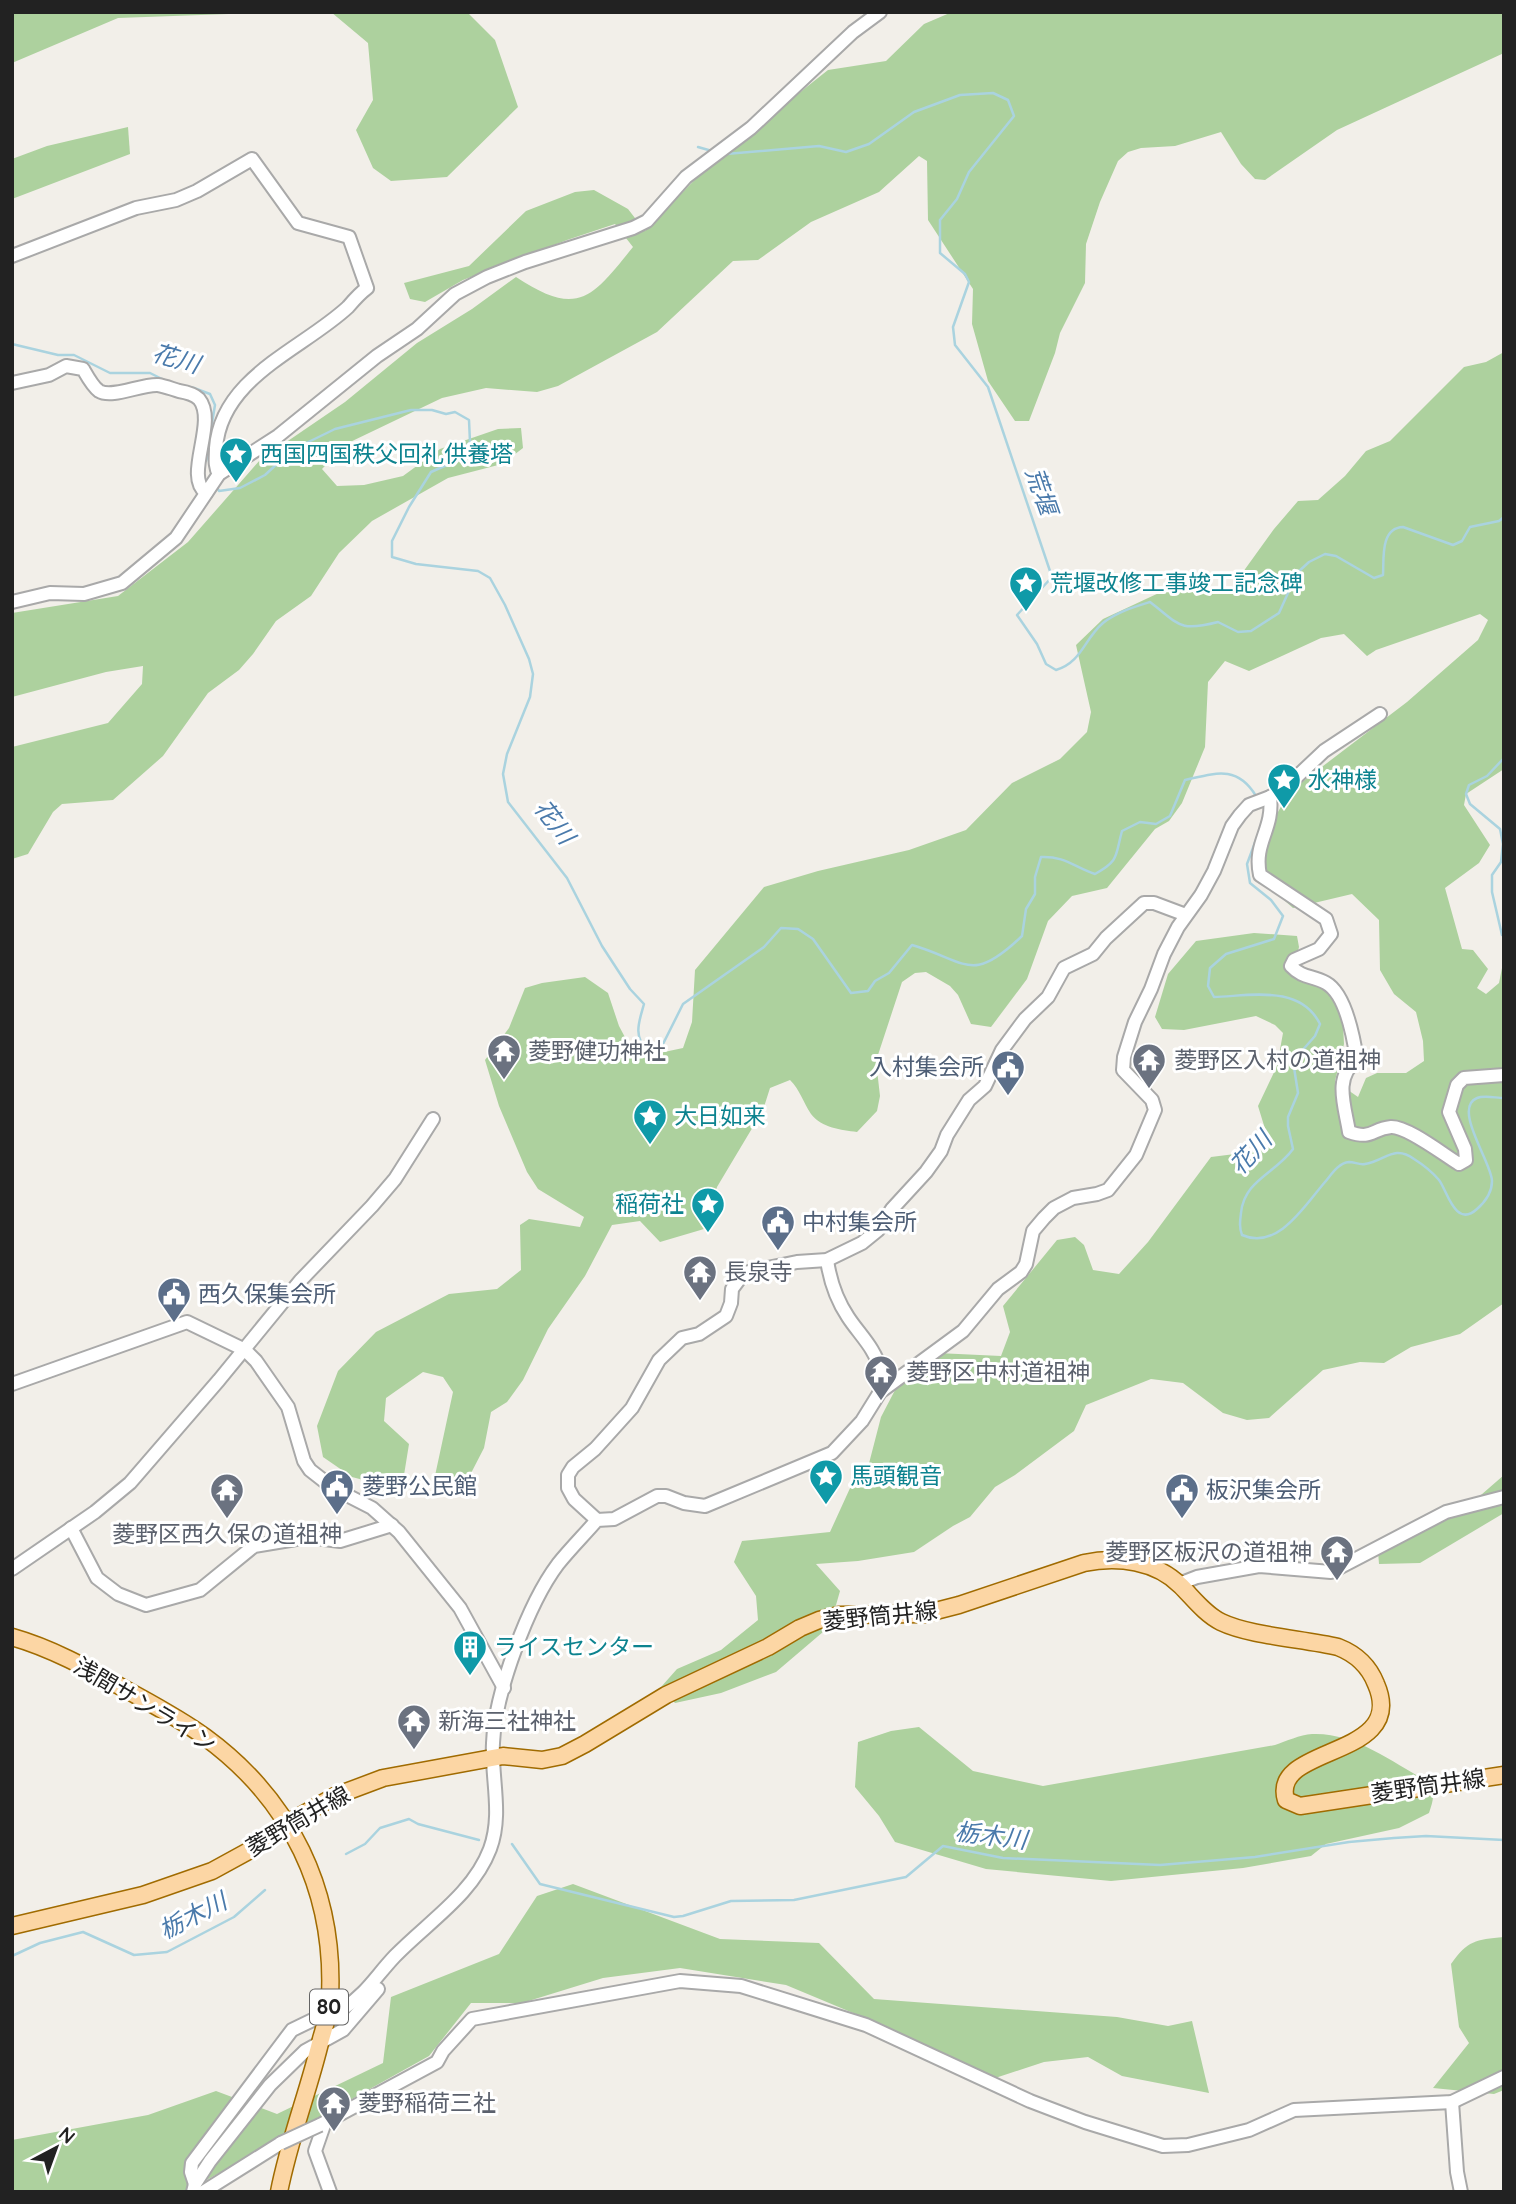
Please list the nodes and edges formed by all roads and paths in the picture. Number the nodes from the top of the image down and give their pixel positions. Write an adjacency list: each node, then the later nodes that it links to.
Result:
1 (880, 12): 4 (street)
2 (12, 256): 4 (street)
3 (12, 383): 5 (street)
4 (219, 474): 5 (street)
5 (206, 494): 6 (street)
6 (12, 603)
7 (1380, 714): 8 (street)
8 (1270, 797): 9 (street); 10 (street)
9 (1186, 915): 12 (street); 15 (street)
10 (1504, 1075)
11 (433, 1119): 13 (street)
12 (827, 1260): 15 (street); 17 (street)
13 (245, 1349): 14 (street); 18 (street); 19 (street)
14 (12, 1384)
15 (880, 1392): 17 (street)
16 (1504, 1497): 21 (street)
17 (597, 1520): 23 (street)
18 (392, 1525): 19 (street); 23 (street)
19 (71, 1528): 20 (street)
20 (12, 1569)
21 (1179, 1584): 24 (main road, 菱野筒井線); 25 (main road, 菱野筒井線)
22 (12, 1637): 26 (main road, 浅間サンライン / 80)
23 (504, 1689): 24 (street)
24 (492, 1757): 26 (main road, 菱野筒井線); 28 (street)
25 (1504, 1775)
26 (288, 1823): 27 (main road, 菱野筒井線); 31 (main road, 浅間サンライン / 80)
27 (12, 1926)
28 (394, 1957): 29 (street); 31 (street)
29 (343, 2008)
30 (323, 2015): 35 (street)
31 (321, 2040): 35 (street); 36 (main road, 浅間サンライン / 80)
32 (1504, 2077): 33 (street)
33 (1452, 2102): 34 (street); 38 (street)
34 (322, 2125): 35 (street, bridge); 37 (street)
35 (197, 2189)
36 (279, 2192)
37 (330, 2192)
38 (1461, 2192)

